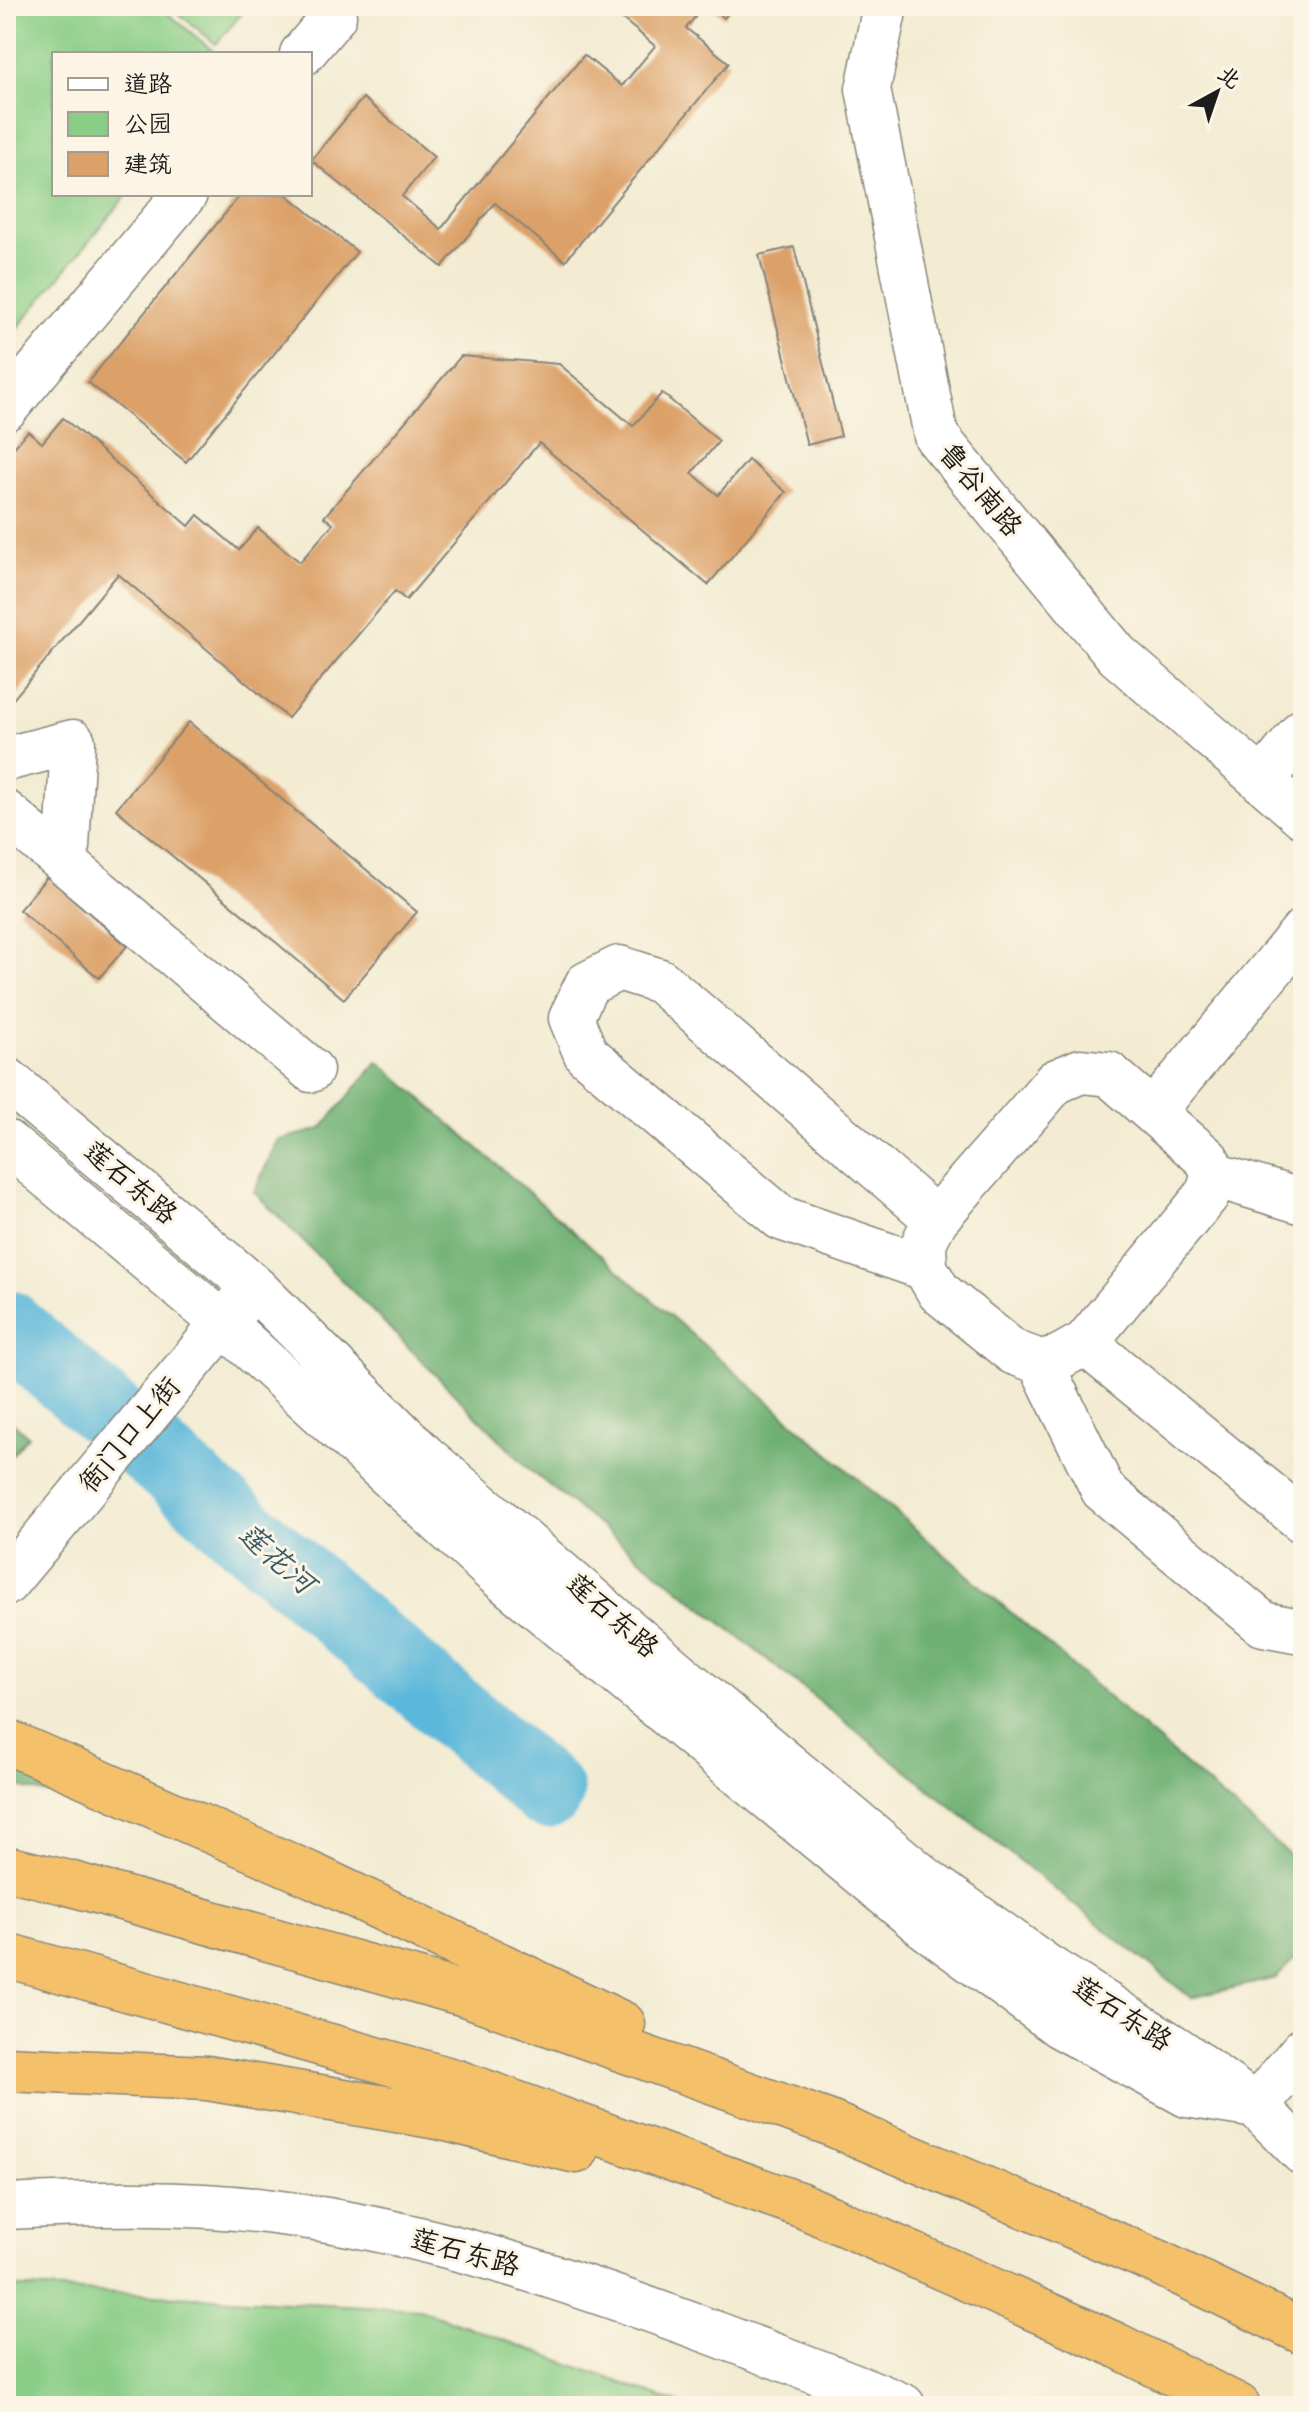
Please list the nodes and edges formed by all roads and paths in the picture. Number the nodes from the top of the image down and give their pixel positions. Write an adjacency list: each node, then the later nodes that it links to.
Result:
1 (885, 6): 8 (street, 鲁谷南路)
2 (334, 16): 3 (street)
3 (304, 52)
4 (183, 196): 5 (street)
5 (6, 408)
6 (1303, 731): 8 (street)
7 (6, 759): 11 (street)
8 (1262, 781): 9 (street, 鲁谷南路)
9 (1303, 816)
10 (8, 820): 11 (street)
11 (66, 864): 13 (street)
12 (1303, 931): 15 (street)
13 (311, 1070)
14 (6, 1079): 21 (street, 莲石东路)
15 (1153, 1112): 17 (street); 19 (street)
16 (6, 1142): 22 (street, 莲石东路)
17 (1214, 1175): 18 (street); 23 (street)
18 (1303, 1202)
19 (936, 1219): 20 (street); 20 (street)
20 (925, 1268): 24 (street)
21 (254, 1287): 22 (street, 衙门口上街); 33 (street, 莲石东路)
22 (223, 1323): 26 (street, 衙门口上街); 33 (street, 莲石东路)
23 (1085, 1343): 24 (street); 25 (street)
24 (1040, 1362): 27 (street)
25 (1303, 1521)
26 (6, 1583)
27 (1303, 1629)
28 (6, 1741): 34 (highway)
29 (6, 1868): 34 (highway)
30 (6, 1955): 36 (highway)
31 (1303, 2050): 33 (street)
32 (6, 2069): 36 (highway)
33 (1256, 2106): 35 (street, 莲石东路)
34 (827, 2122): 38 (highway)
35 (1303, 2153)
36 (801, 2205): 40 (highway)
37 (6, 2207): 39 (street, 莲石东路)
38 (1303, 2332)
39 (903, 2406)
40 (1238, 2406)

